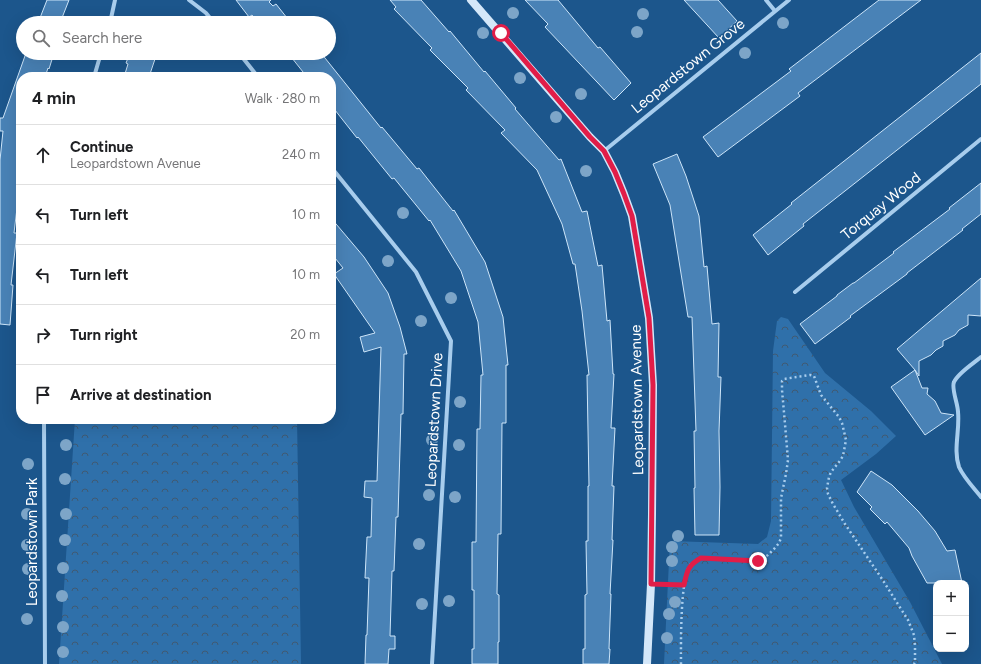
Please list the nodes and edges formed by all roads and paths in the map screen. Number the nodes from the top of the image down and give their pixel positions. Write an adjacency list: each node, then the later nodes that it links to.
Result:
1 (114, 0): 7 (street)
2 (189, 0): 8 (street)
3 (471, 0): 14 (street, Leopardstown Avenue)
4 (766, 0): 6 (street)
5 (789, 0): 6 (street, Leopardstown Grove)
6 (775, 11): 14 (street, Leopardstown Grove)
7 (111, 16)
8 (208, 16)
9 (99, 60): 11 (street)
10 (245, 60): 12 (street)
11 (95, 72)
12 (254, 72)
13 (981, 139): 16 (street, Torquay Wood)
14 (604, 151): 20 (street, Leopardstown Avenue)
15 (336, 173): 23 (street, Leopardstown Drive)
16 (795, 292)
17 (981, 357): 19 (street)
18 (44, 424): 22 (street, Leopardstown Park)
19 (981, 497)
20 (651, 584): 21 (path); 24 (street, Leopardstown Avenue)
21 (684, 585): 25 (path); 26 (path)
22 (45, 664)
23 (432, 664)
24 (647, 664)
25 (681, 664)
26 (914, 664)

